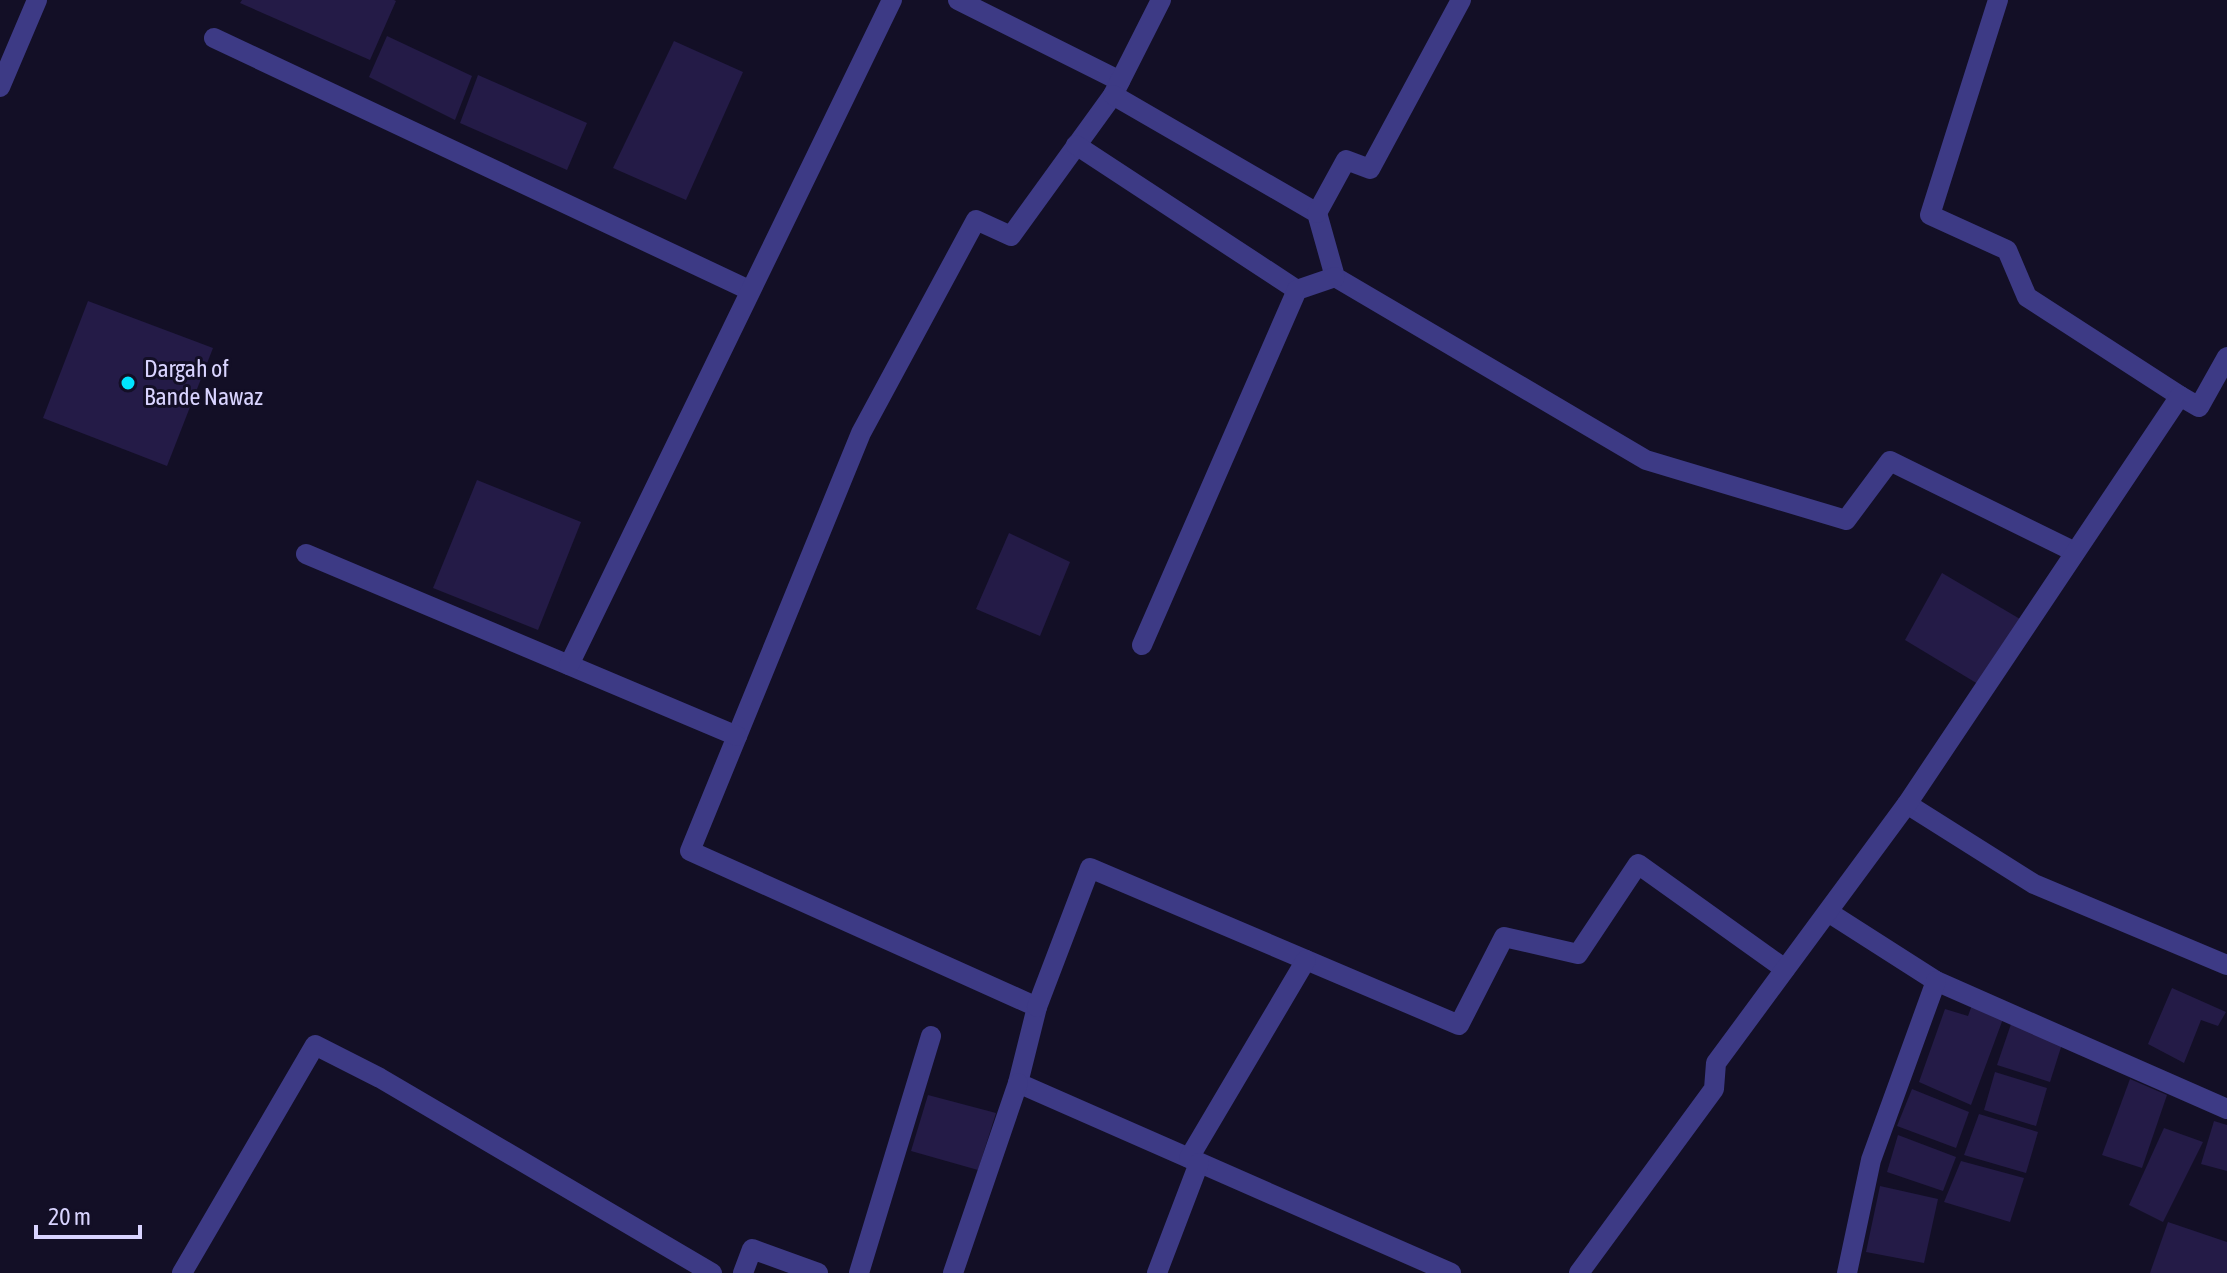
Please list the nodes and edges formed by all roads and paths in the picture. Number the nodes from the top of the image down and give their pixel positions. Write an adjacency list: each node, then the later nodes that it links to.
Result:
1 (37, 0): 8 (street)
2 (892, 0): 13 (street)
3 (958, 0): 9 (street)
4 (1161, 0): 9 (street)
5 (1461, 0): 11 (street)
6 (1998, 0): 16 (street)
7 (214, 38): 13 (street)
8 (0, 87)
9 (1117, 88): 10 (street); 11 (street)
10 (1076, 145): 14 (street); 21 (street)
11 (1317, 213): 12 (street)
12 (1335, 277): 14 (street); 17 (street)
13 (749, 290): 20 (street)
14 (1297, 290): 19 (street)
15 (2227, 357): 16 (street)
16 (2180, 396): 17 (street)
17 (2075, 552): 22 (street)
18 (306, 554): 20 (street)
19 (1142, 645)
20 (569, 665): 21 (street)
21 (737, 736): 28 (street)
22 (1907, 804): 23 (street); 25 (street)
23 (1828, 912): 26 (street); 27 (street)
24 (1306, 960): 26 (street); 28 (street); 32 (street)
25 (2227, 965)
26 (1785, 969): 41 (street)
27 (1936, 981): 31 (street); 42 (street)
28 (1037, 1007): 30 (street)
29 (931, 1036): 37 (street)
30 (1018, 1083): 32 (street); 38 (street)
31 (2227, 1109)
32 (1194, 1160): 39 (street); 40 (street)
33 (182, 1273): 34 (street)
34 (712, 1273)
35 (743, 1273): 36 (street)
36 (818, 1273)
37 (859, 1273)
38 (953, 1273)
39 (1157, 1273)
40 (1451, 1273)
41 (1579, 1273)
42 (1847, 1273)

